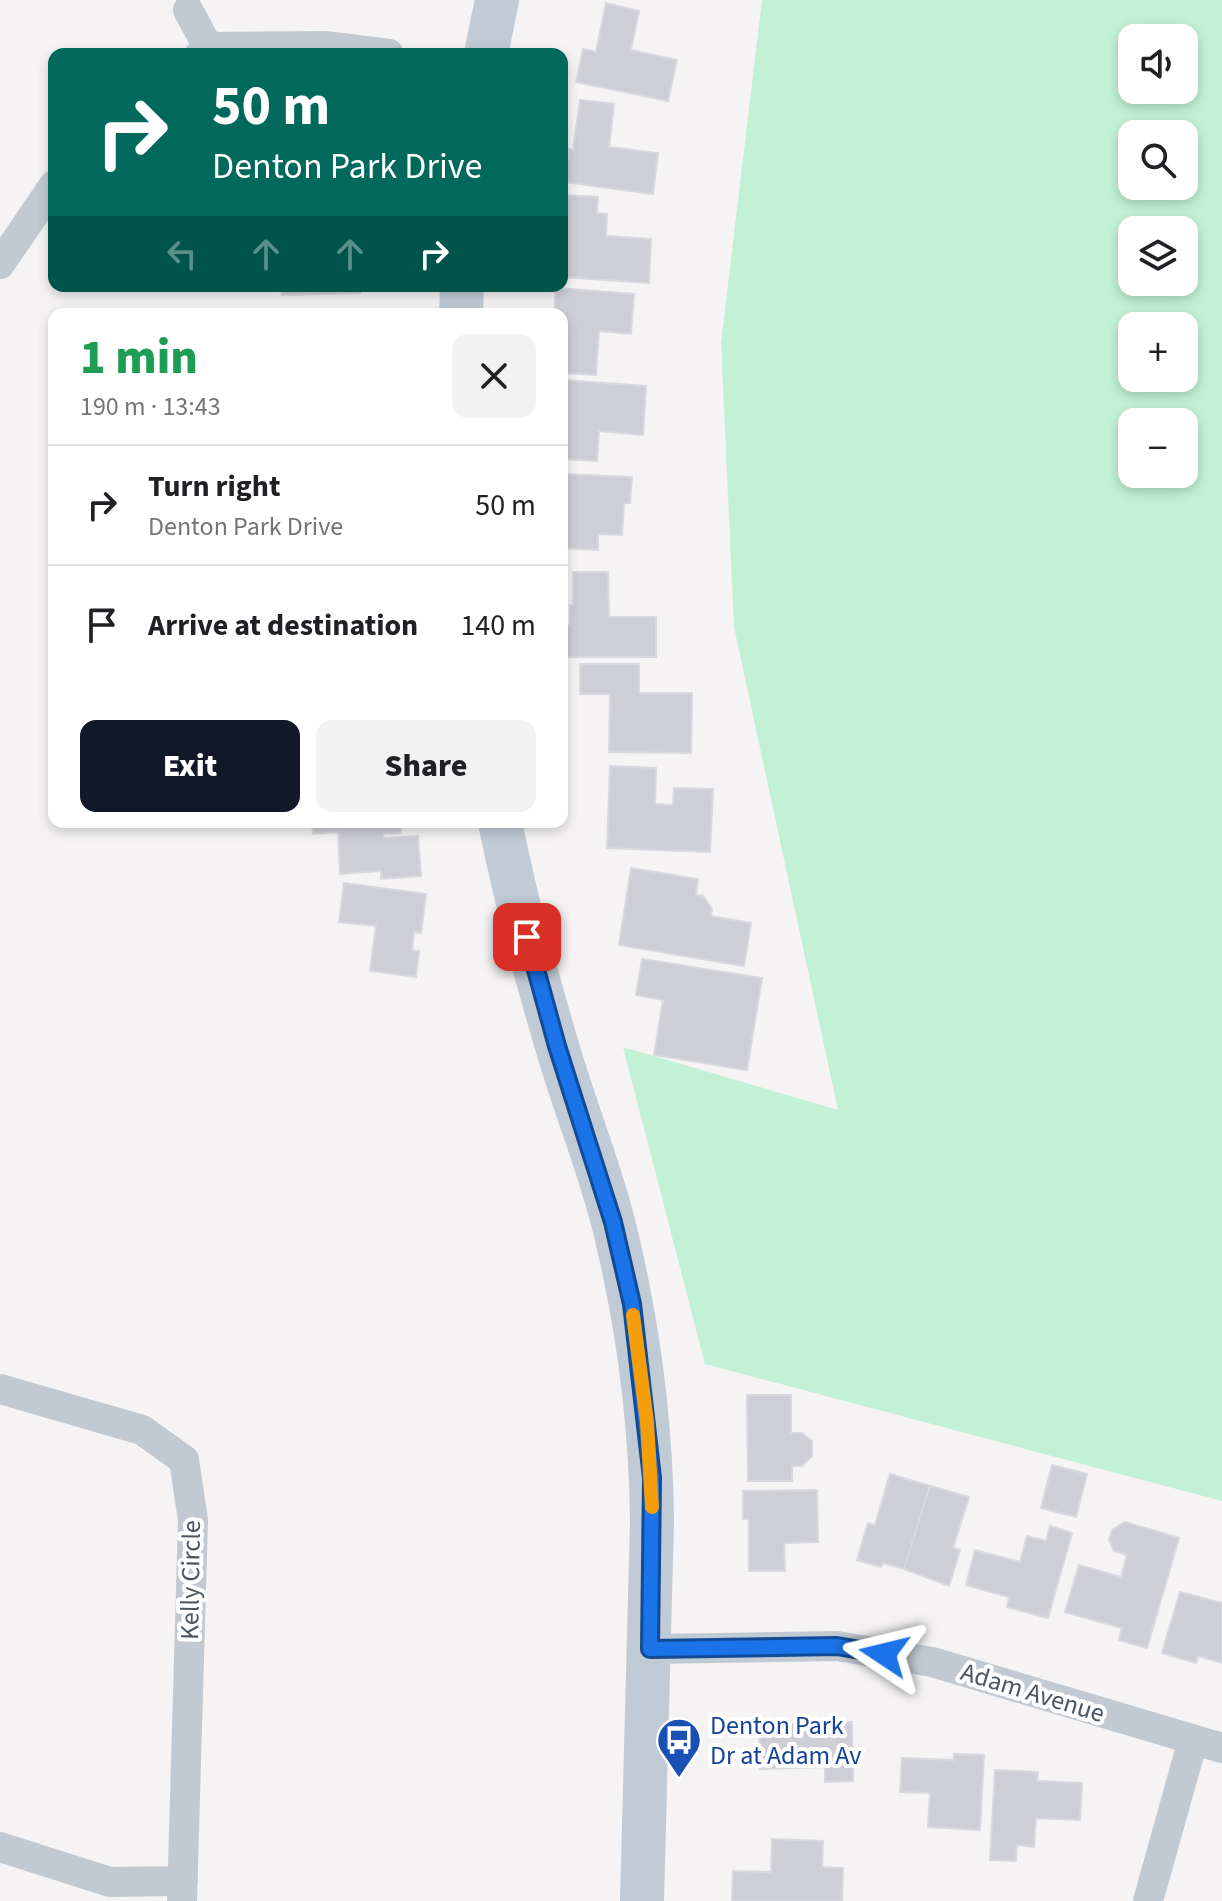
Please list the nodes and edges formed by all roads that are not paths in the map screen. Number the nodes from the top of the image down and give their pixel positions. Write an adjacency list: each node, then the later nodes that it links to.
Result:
1 (497, 0): 6 (main road)
2 (188, 10): 3 (street)
3 (203, 48)
4 (277, 48): 5 (street)
5 (341, 48)
6 (487, 48)
7 (48, 194): 8 (street)
8 (0, 264)
9 (501, 828): 11 (main road)
10 (0, 1389): 14 (street, Kelly Circle)
11 (650, 1649): 12 (street, Adam Avenue); 15 (main road)
12 (1208, 1744): 16 (street)
13 (0, 1847): 14 (street)
14 (183, 1891)
15 (642, 1901)
16 (1148, 1901)

